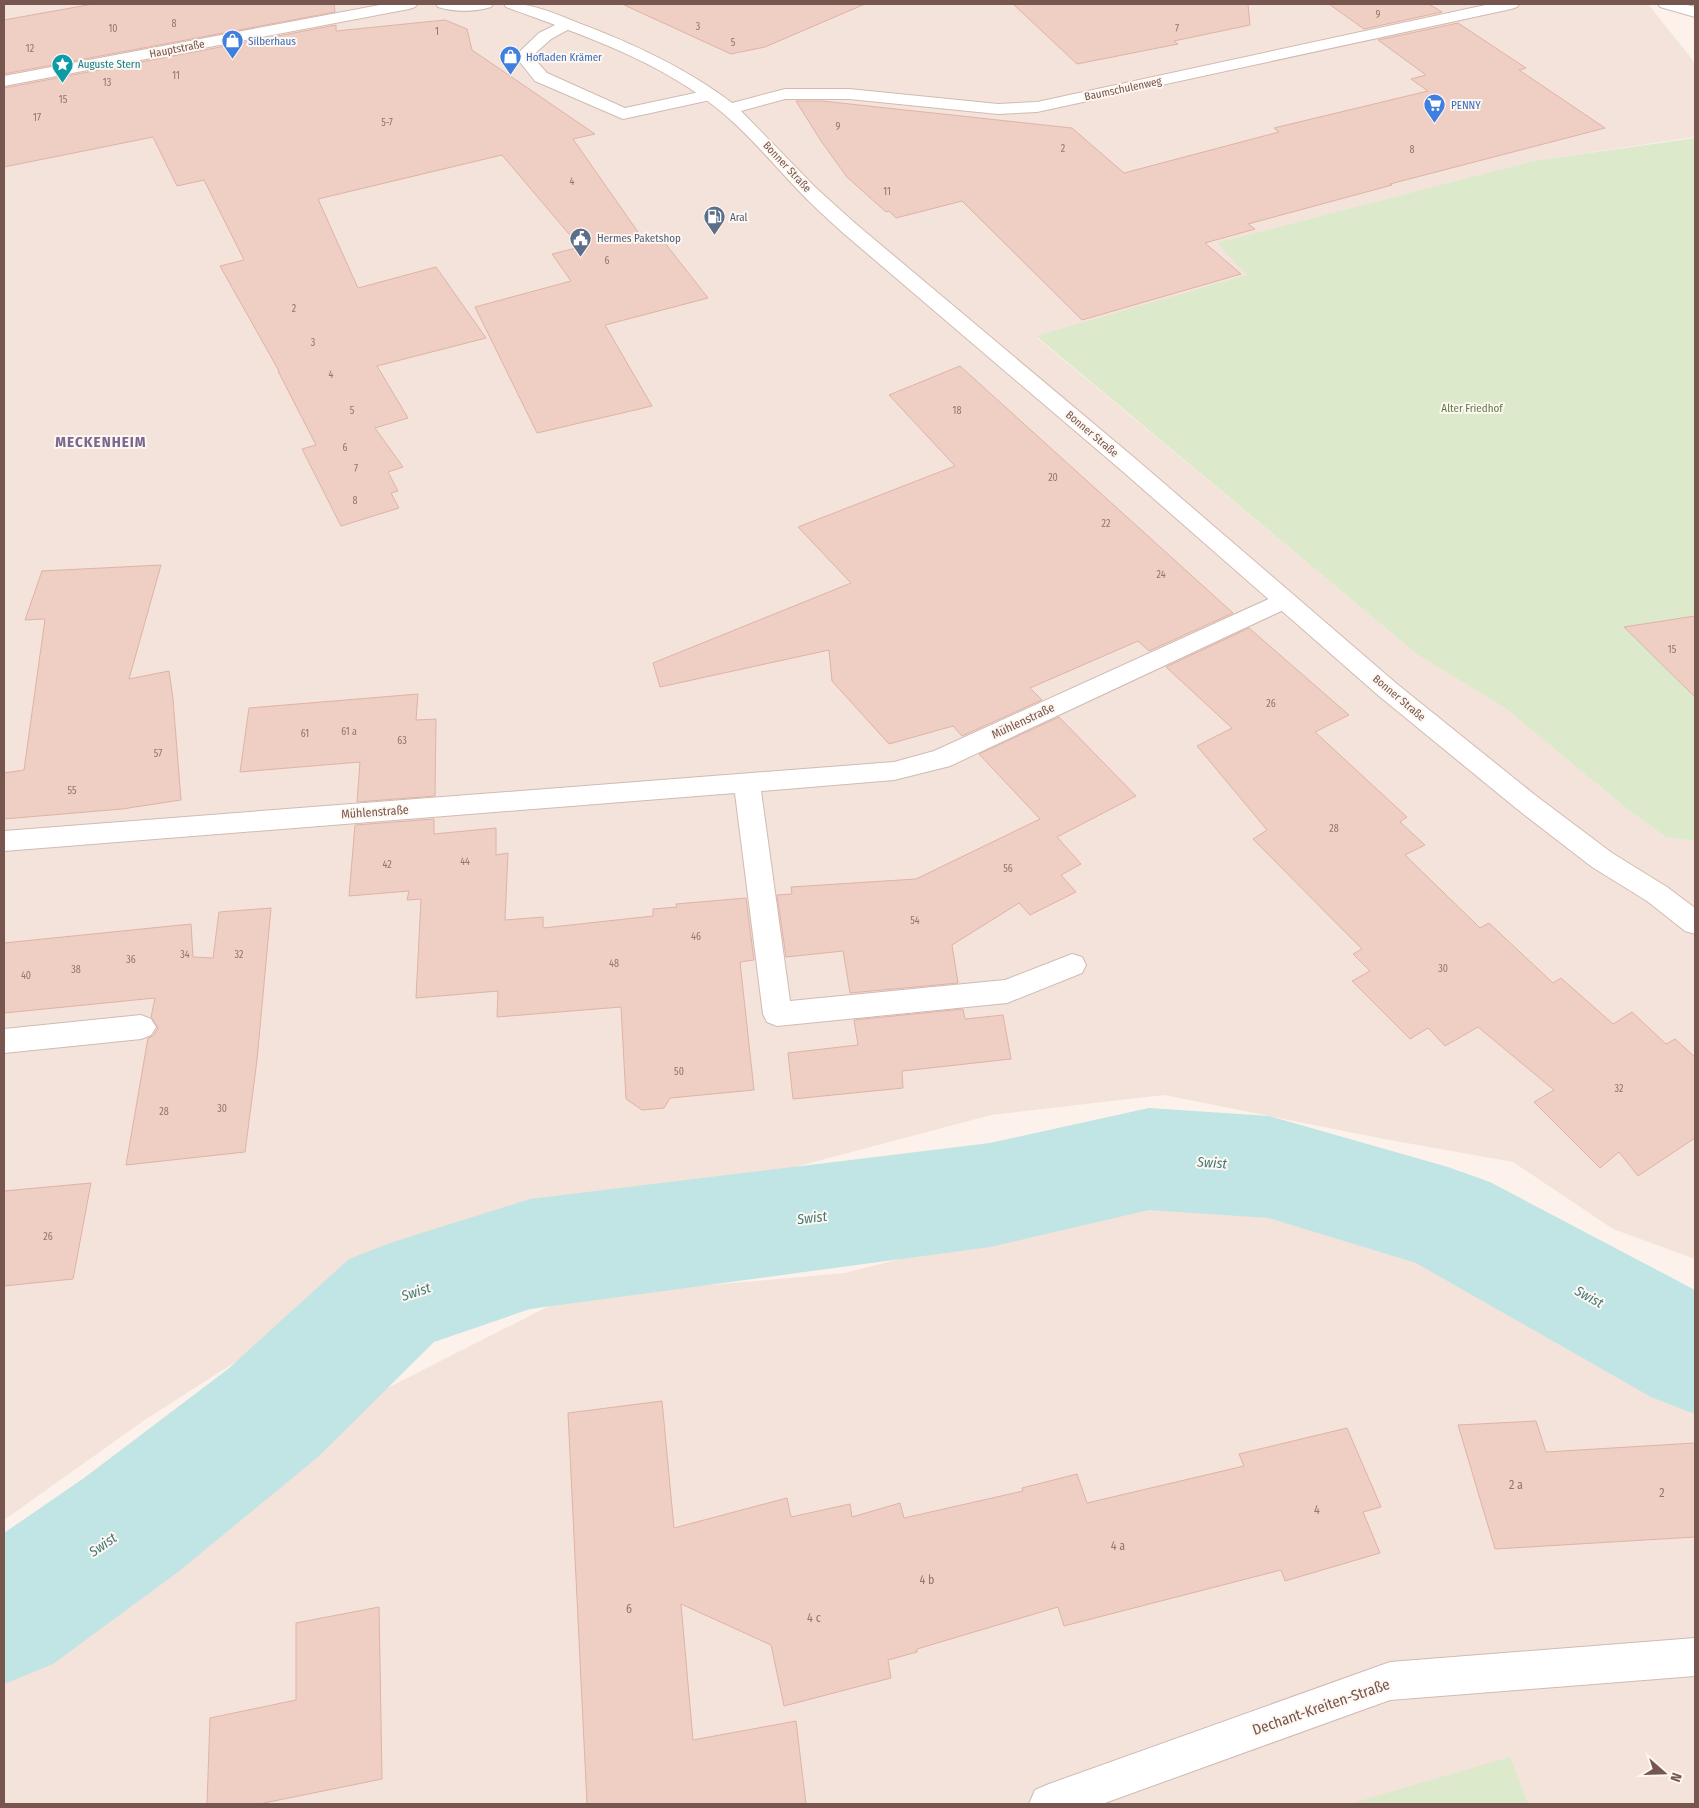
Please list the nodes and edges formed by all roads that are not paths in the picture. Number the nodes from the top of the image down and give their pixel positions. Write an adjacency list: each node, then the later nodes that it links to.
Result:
1 (409, 4): 9 (street, Hauptstraße)
2 (444, 4): 3 (street)
3 (485, 4)
4 (512, 4): 8 (street, Bonner Straße)
5 (1511, 4): 11 (street, Baumschulenweg)
6 (1666, 4): 7 (street)
7 (1695, 12)
8 (567, 24): 10 (street, Bonner Straße); 10 (street)
9 (4, 81)
10 (709, 95): 11 (street, Bonner Straße)
11 (729, 109): 12 (street, Bonner Straße)
12 (1284, 600): 13 (street, Mühlenstraße); 15 (street, Bonner Straße)
13 (747, 784): 14 (street, Mühlenstraße); 18 (street)
14 (4, 841)
15 (1657, 894): 16 (street, Bonner Straße); 17 (street, Bonner Straße)
16 (1695, 902)
17 (1695, 923)
18 (1072, 965)
19 (141, 1027): 20 (street)
20 (4, 1041)
21 (1695, 1657): 22 (street, Dechant-Kreiten-Straße)
22 (1049, 1804)

